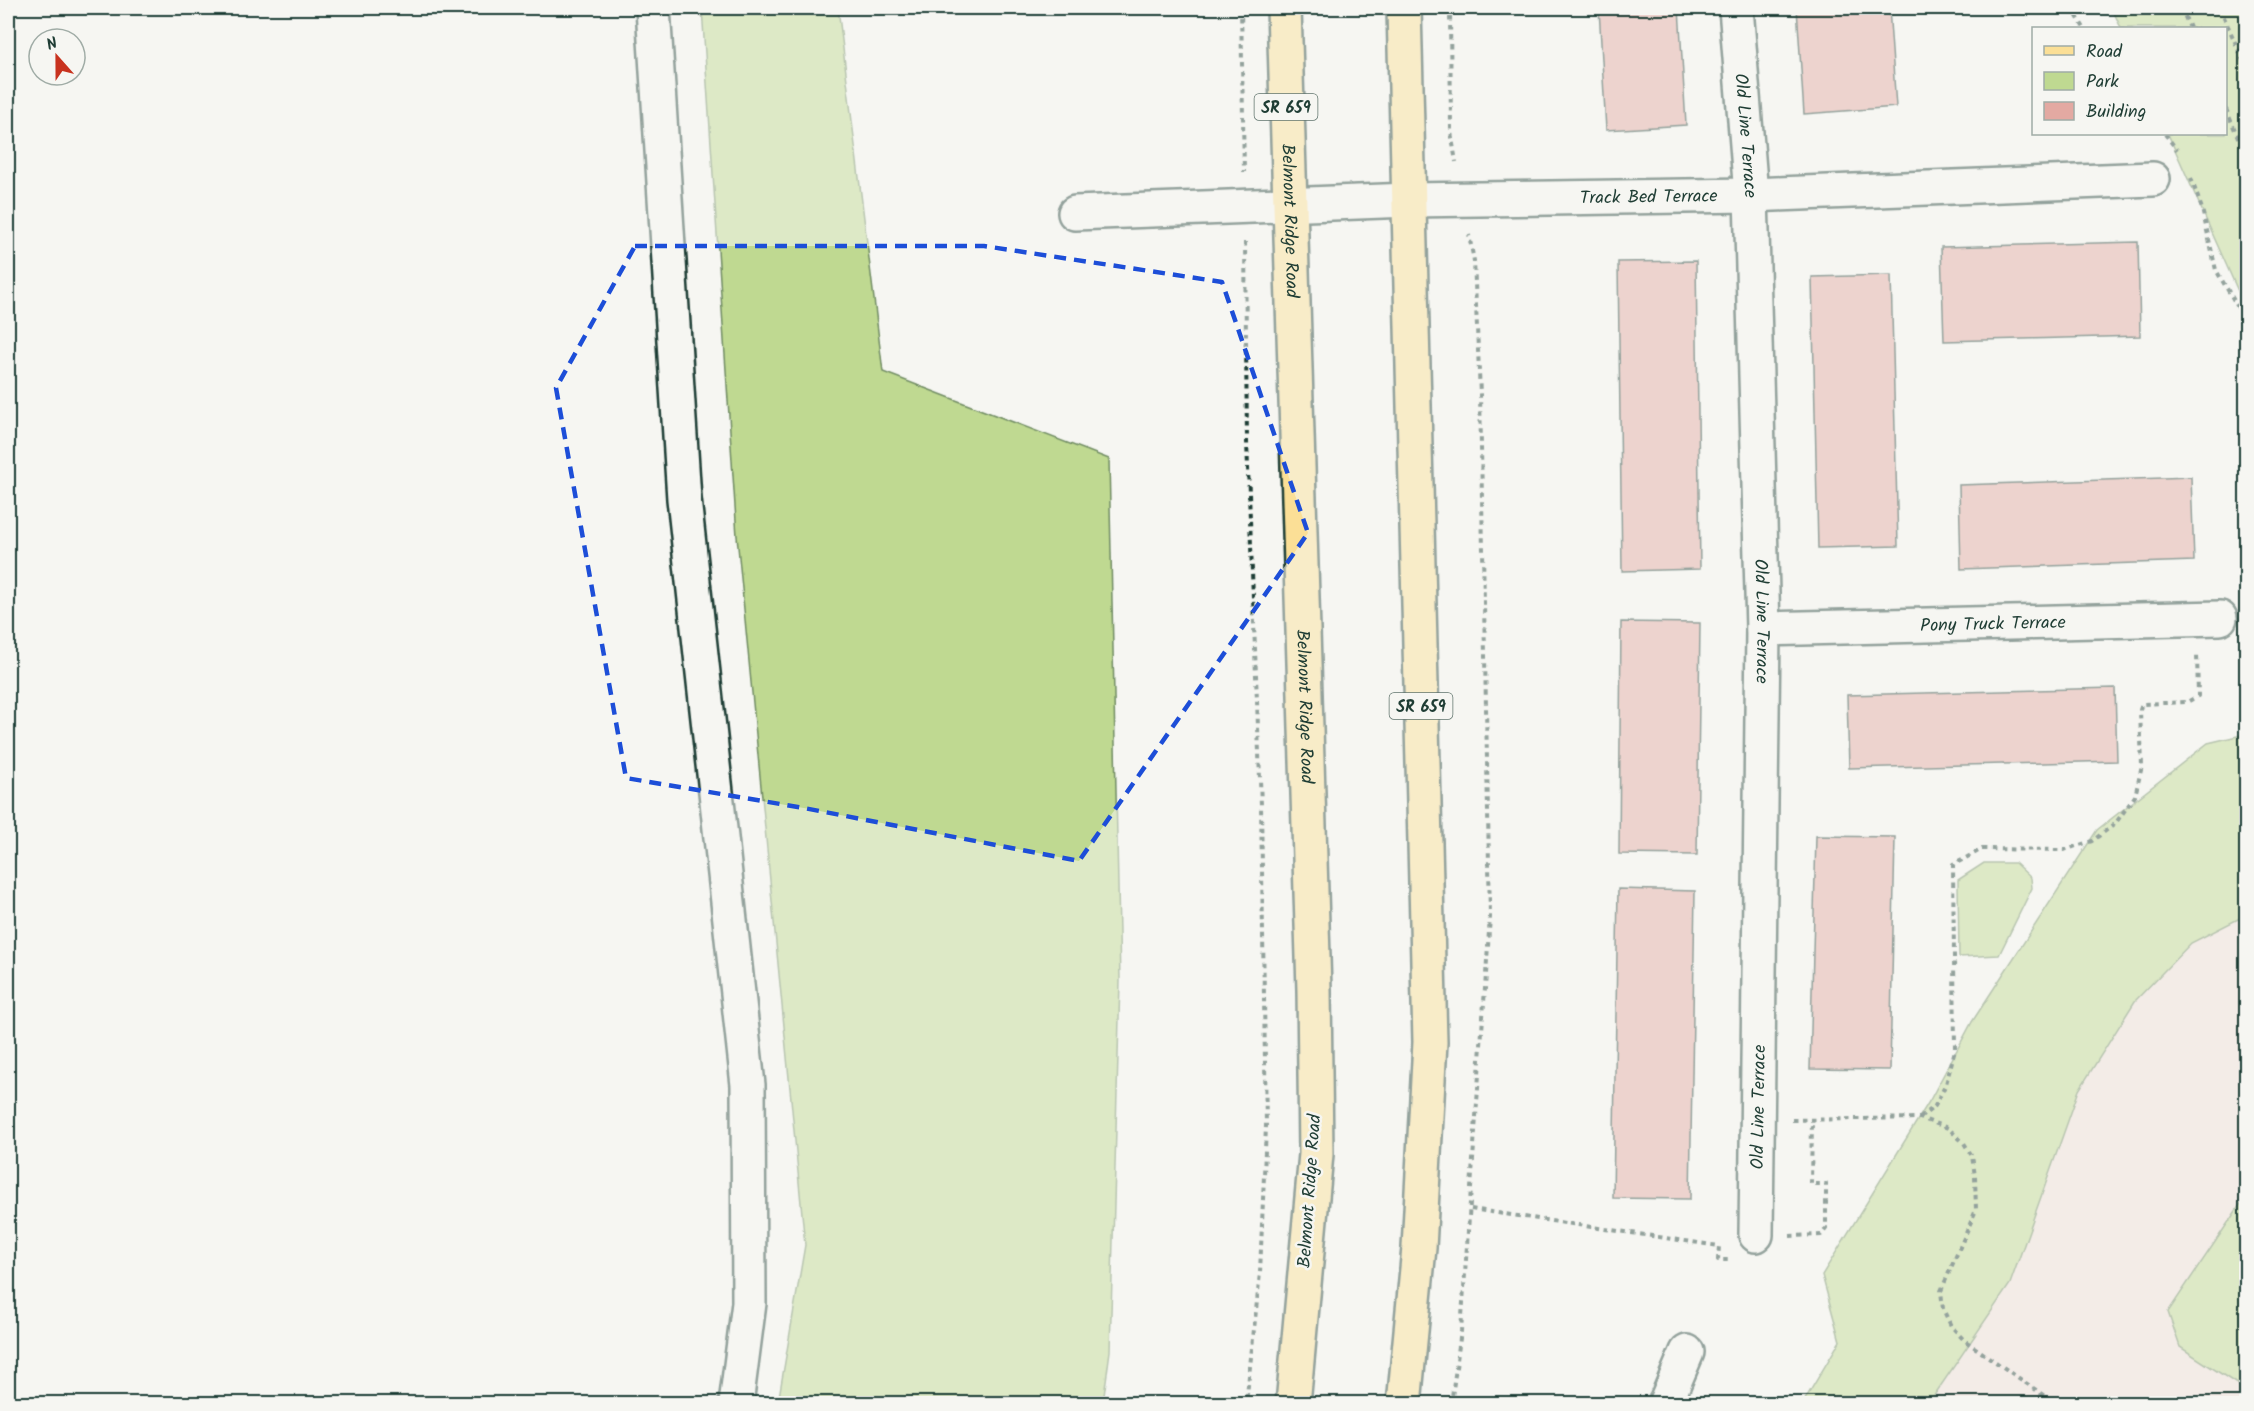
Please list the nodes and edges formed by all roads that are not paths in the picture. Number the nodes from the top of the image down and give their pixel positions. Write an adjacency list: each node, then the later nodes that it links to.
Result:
1 (653, 8): 14 (street)
2 (1284, 8): 8 (main road, Belmont Ridge Road / SR 659)
3 (1404, 8): 7 (main road, SR 659)
4 (1736, 8): 6 (street, Old Line Terrace)
5 (2152, 179): 6 (street, Track Bed Terrace)
6 (1751, 195): 7 (street, Track Bed Terrace); 11 (street, Old Line Terrace)
7 (1409, 200): 8 (street, Track Bed Terrace); 16 (main road, SR 659)
8 (1290, 206): 9 (street, Track Bed Terrace); 15 (main road, Belmont Ridge Road / SR 659)
9 (1075, 213)
10 (2220, 618): 11 (street, Pony Truck Terrace)
11 (1763, 628): 12 (street, Old Line Terrace)
12 (1748, 1247)
13 (1687, 1352): 17 (street)
14 (736, 1404)
15 (1293, 1404)
16 (1404, 1404)
17 (1665, 1404)

